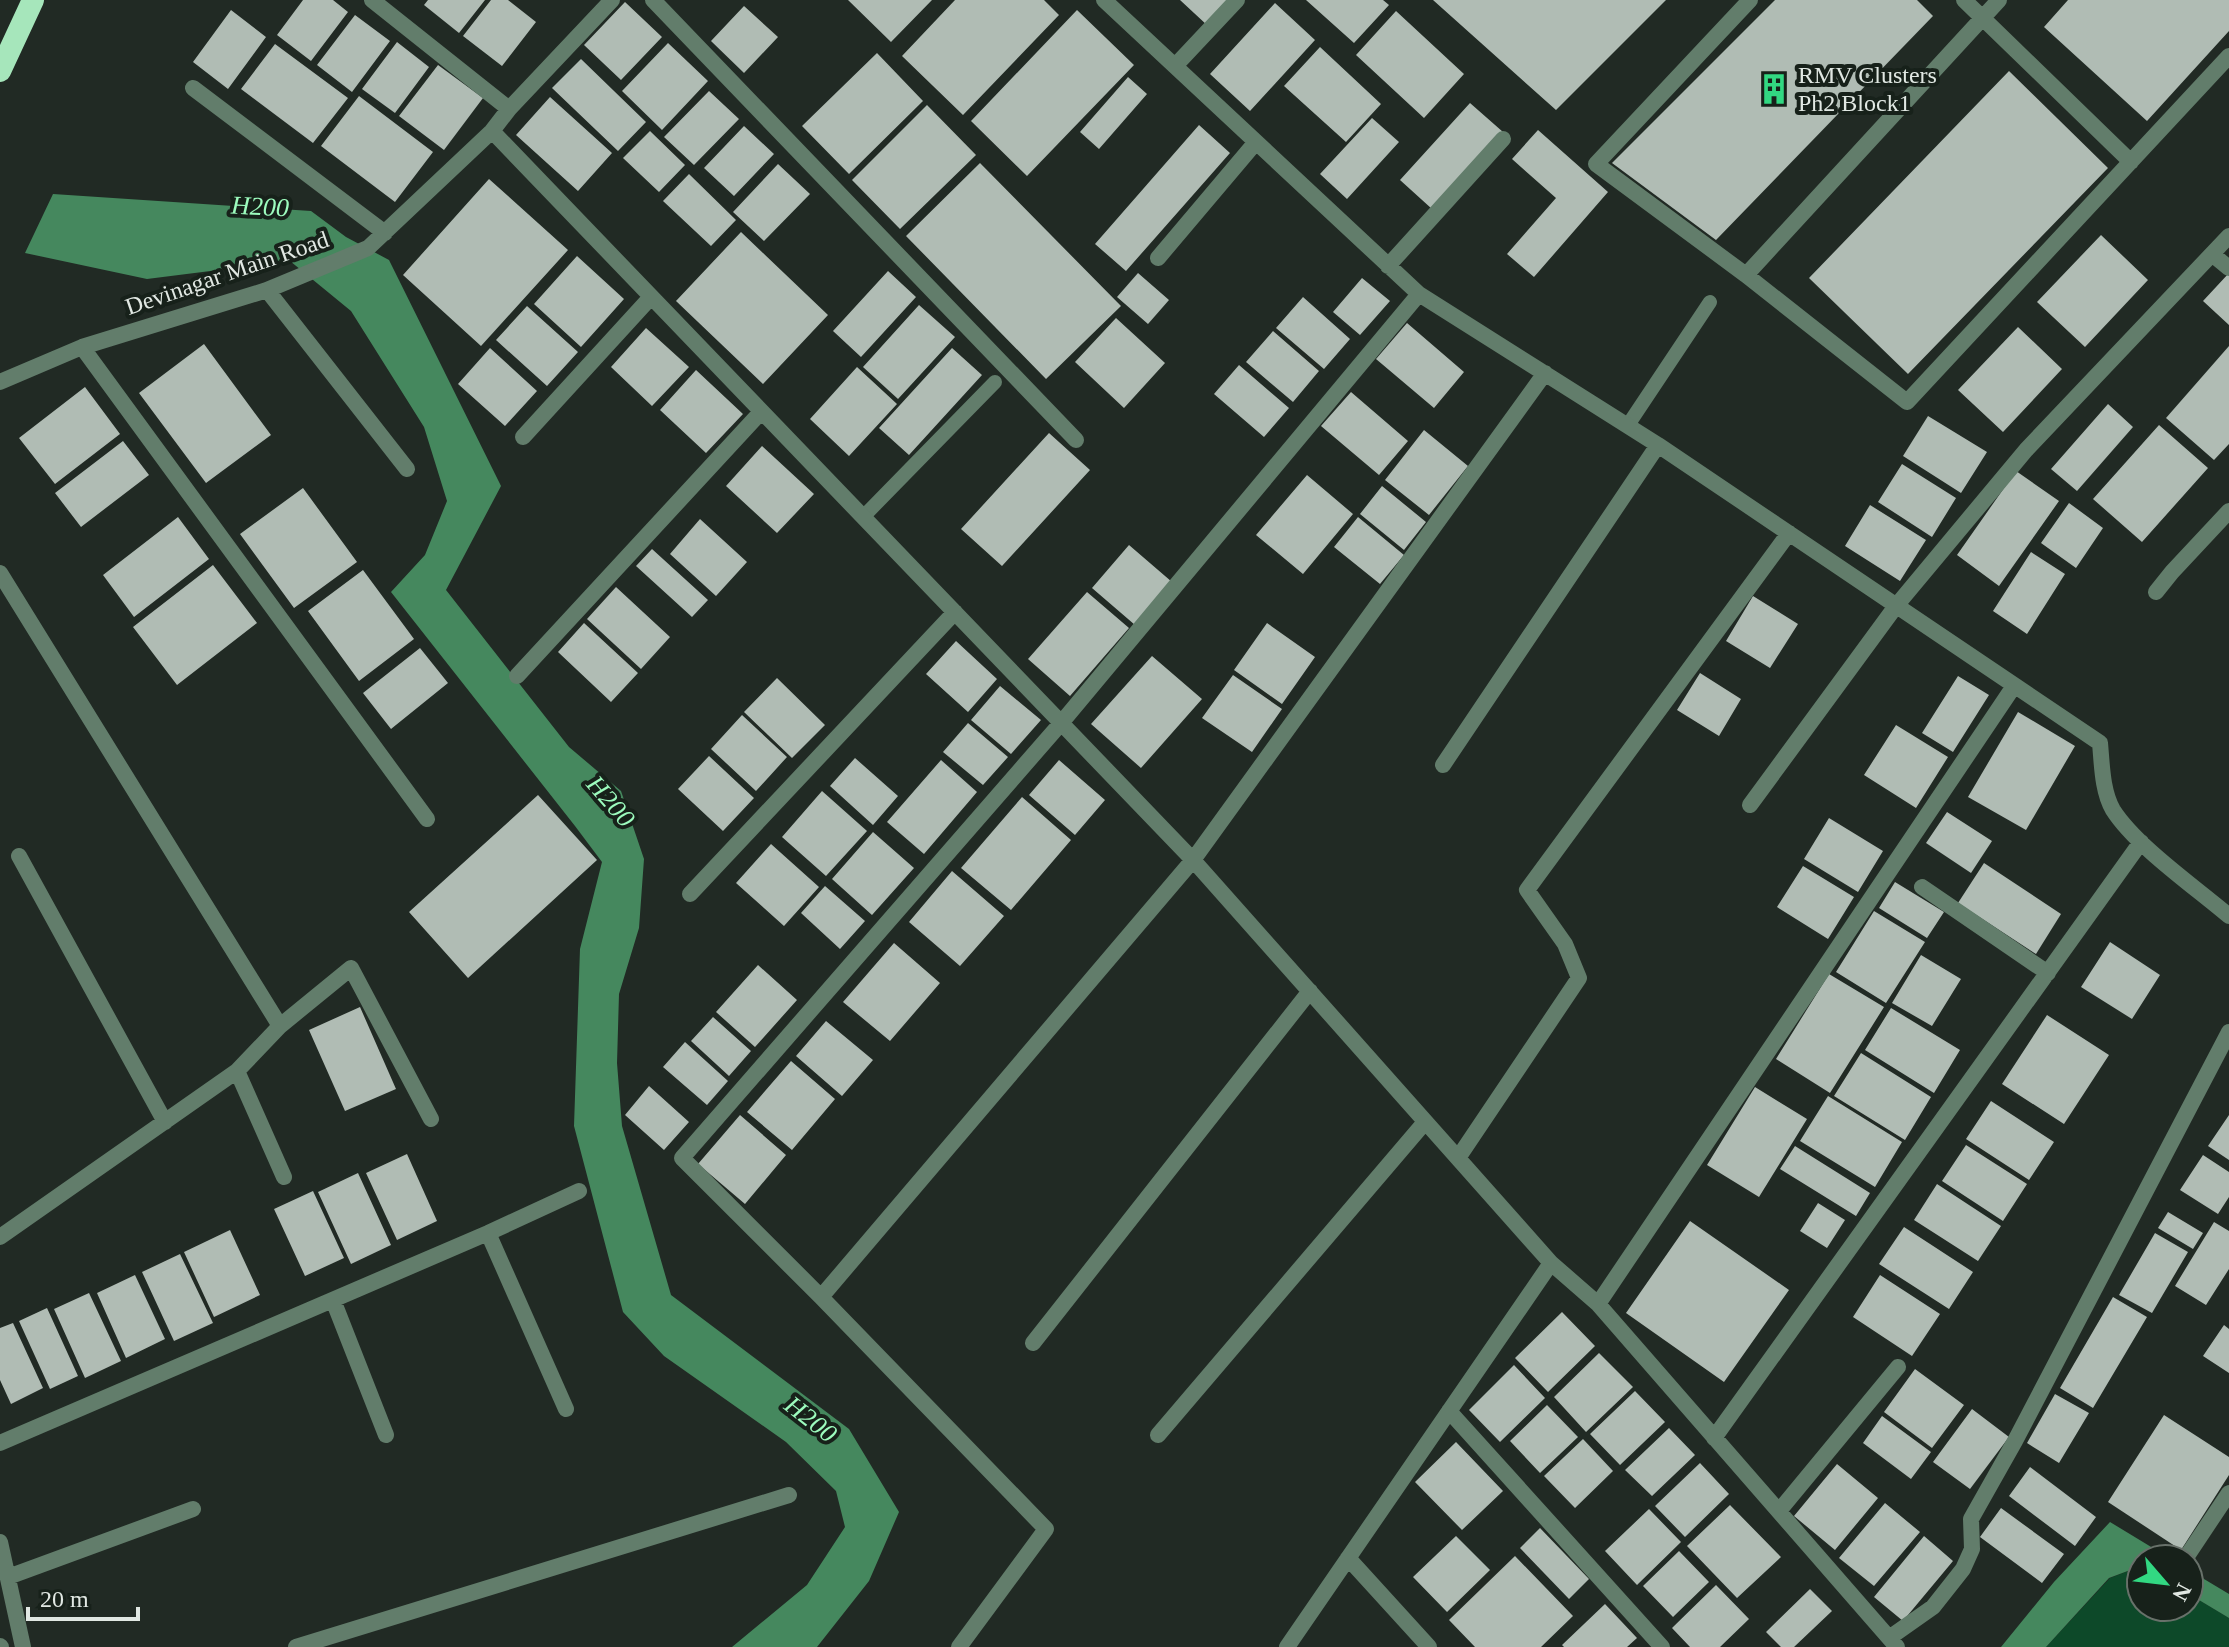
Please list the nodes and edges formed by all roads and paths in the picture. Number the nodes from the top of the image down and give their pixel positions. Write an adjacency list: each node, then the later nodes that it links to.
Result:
1 (33, 0): 13 (highway)
2 (372, 0): 15 (street)
3 (612, 0): 15 (street, Devinagar Main Road)
4 (653, 0): 38 (street)
5 (1104, 0): 12 (street)
6 (1237, 0): 12 (street)
7 (1750, 0): 26 (street)
8 (1964, 0): 10 (street)
9 (1999, 0): 10 (street)
10 (1982, 17): 19 (street); 26 (street)
11 (2229, 56): 19 (street)
12 (1175, 66): 18 (street)
13 (0, 71)
14 (193, 88): 20 (street)
15 (509, 109): 16 (street, Devinagar Main Road)
16 (492, 131): 20 (street, Devinagar Main Road); 29 (street)
17 (1503, 139): 24 (street)
18 (1256, 142): 23 (street); 24 (street)
19 (2131, 162): 26 (street)
20 (385, 233): 27 (street, Devinagar Main Road)
21 (2229, 236): 22 (street)
22 (2212, 254): 25 (street); 46 (street)
23 (1158, 258)
24 (1388, 266): 28 (street)
25 (2229, 268)
26 (1746, 275)
27 (267, 290): 31 (street, Devinagar Main Road); 40 (street)
28 (1419, 294): 32 (street); 50 (street)
29 (651, 297): 35 (street); 37 (street)
30 (1710, 302): 36 (lane)
31 (82, 347): 33 (street, Devinagar Main Road); 53 (street)
32 (1545, 373): 36 (street); 56 (street)
33 (0, 382)
34 (995, 382): 42 (lane)
35 (761, 412): 42 (street); 48 (street)
36 (1628, 425): 39 (street)
37 (523, 437)
38 (1076, 440)
39 (1658, 445): 43 (street); 51 (street)
40 (407, 469)
41 (2229, 511): 45 (street)
42 (863, 517): 47 (street)
43 (1789, 533): 46 (street); 68 (street)
44 (0, 573): 62 (street)
45 (2156, 592)
46 (1896, 606): 49 (street); 52 (street)
47 (955, 612): 50 (street); 58 (street)
48 (517, 676)
49 (2014, 686): 54 (street); 76 (street)
50 (1062, 722): 56 (street); 74 (street)
51 (1443, 765)
52 (1750, 805)
53 (427, 819)
54 (2141, 842): 59 (street); 60 (street)
55 (19, 856): 66 (street)
56 (1193, 860): 61 (street); 74 (street)
57 (1922, 887): 60 (street)
58 (690, 894)
59 (2229, 916)
60 (2048, 973): 83 (street)
61 (1310, 991): 67 (street); 77 (street)
62 (280, 1026): 64 (street); 65 (street)
63 (2229, 1032): 93 (street)
64 (237, 1071): 66 (street); 69 (street)
65 (431, 1119)
66 (165, 1122): 72 (street)
67 (1425, 1122): 68 (street); 82 (street)
68 (1458, 1158): 73 (street)
69 (284, 1177)
70 (579, 1191): 71 (street)
71 (488, 1233): 75 (street); 79 (street)
72 (0, 1237)
73 (1551, 1263): 76 (street); 80 (street)
74 (821, 1297): 96 (street)
75 (333, 1300): 81 (street); 84 (street)
76 (1598, 1304): 83 (street)
77 (1033, 1343)
78 (1898, 1367): 88 (street)
79 (566, 1409)
80 (1449, 1411): 91 (street); 99 (street)
81 (386, 1435)
82 (1158, 1435)
83 (1714, 1438): 88 (street)
84 (0, 1443)
85 (2229, 1493): 90 (street)
86 (789, 1495): 95 (street)
87 (193, 1509): 92 (street)
88 (1779, 1511): 93 (street)
89 (0, 1542): 92 (street)
90 (2196, 1543)
91 (1348, 1558): 97 (street); 98 (street)
92 (8, 1577): 94 (street)
93 (1893, 1642)
94 (23, 1647)
95 (296, 1647)
96 (959, 1647)
97 (1287, 1647)
98 (1429, 1647)
99 (1662, 1647)

